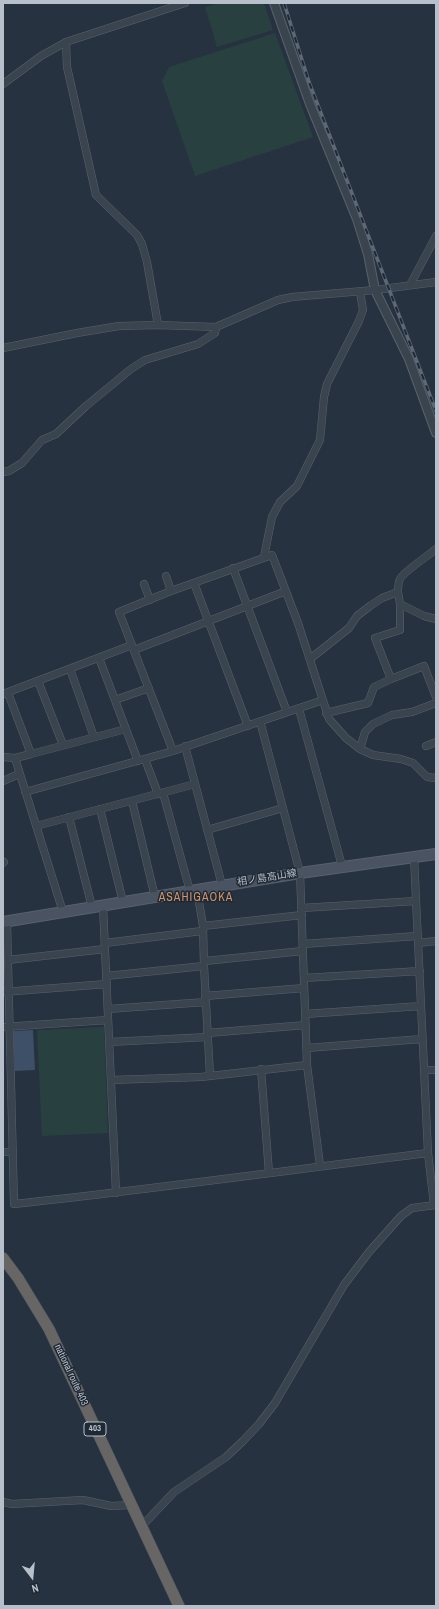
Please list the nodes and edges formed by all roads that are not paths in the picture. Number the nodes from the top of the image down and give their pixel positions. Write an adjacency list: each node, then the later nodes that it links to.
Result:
1 (185, 3): 3 (street)
2 (274, 3): 8 (street)
3 (66, 42): 4 (street); 10 (street)
4 (3, 84)
5 (436, 236): 7 (street)
6 (436, 282): 7 (street)
7 (410, 285): 8 (street)
8 (375, 290): 9 (street); 13 (street)
9 (360, 292): 11 (street); 16 (street)
10 (158, 325): 11 (street); 12 (street)
11 (216, 327): 14 (street)
12 (3, 348)
13 (436, 433)
14 (3, 472)
15 (436, 549): 23 (street)
16 (264, 557): 17 (street); 22 (street)
17 (233, 568): 19 (street); 26 (street)
18 (166, 576): 21 (street)
19 (194, 583): 21 (street); 28 (street)
20 (144, 584): 24 (street)
21 (171, 591): 24 (street)
22 (286, 591): 26 (street); 31 (street)
23 (398, 592): 25 (street); 31 (street)
24 (150, 600): 29 (street)
25 (400, 604): 27 (street); 33 (street)
26 (247, 606): 28 (street); 42 (street)
27 (436, 619)
28 (209, 621): 29 (street); 45 (street)
29 (133, 648): 30 (street); 35 (street)
30 (99, 658): 32 (street); 38 (street)
31 (310, 659): 39 (street)
32 (70, 669): 34 (street); 47 (street)
33 (391, 679): 37 (street); 43 (street)
34 (38, 681): 36 (street); 49 (street)
35 (149, 688): 38 (street); 53 (street)
36 (6, 694): 54 (street)
37 (436, 697)
38 (115, 700): 46 (street)
39 (323, 700): 41 (street); 43 (street)
40 (436, 703): 52 (street)
41 (298, 709): 42 (street); 72 (street)
42 (287, 712): 44 (street)
43 (326, 713): 52 (street)
44 (260, 721): 45 (street); 65 (street)
45 (248, 726): 50 (street)
46 (126, 729): 47 (street); 57 (street)
47 (94, 737): 49 (street)
48 (436, 742): 51 (street)
49 (63, 746): 54 (street)
50 (185, 746): 53 (street); 61 (street)
51 (426, 746)
52 (360, 749): 59 (street)
53 (173, 751): 57 (street)
54 (31, 754): 56 (street)
55 (3, 757): 56 (street)
56 (15, 758): 58 (street)
57 (142, 760): 62 (street); 63 (street)
58 (20, 774): 60 (street); 62 (street)
59 (436, 778)
60 (3, 781)
61 (195, 784): 63 (street); 69 (street)
62 (25, 792): 68 (street)
63 (161, 793): 64 (street); 75 (street)
64 (132, 801): 66 (street); 76 (street)
65 (283, 808): 69 (street); 73 (street)
66 (100, 809): 67 (street); 78 (street)
67 (69, 817): 68 (street); 80 (street)
68 (36, 826): 81 (street)
69 (207, 830): 74 (street)
70 (436, 854): 71 (main road, 相ノ島高山線)
71 (414, 857): 72 (main road, 相ノ島高山線); 77 (street)
72 (342, 866): 73 (main road, 相ノ島高山線)
73 (300, 873): 74 (main road, 相ノ島高山線); 82 (street)
74 (222, 885): 75 (main road, 相ノ島高山線)
75 (193, 890): 76 (main road, 相ノ島高山線); 84 (street)
76 (155, 897): 78 (main road, 相ノ島高山線)
77 (416, 900): 82 (street); 85 (street)
78 (123, 902): 79 (main road, 相ノ島高山線)
79 (103, 906): 80 (main road, 相ノ島高山線); 87 (street)
80 (92, 908): 81 (main road, 相ノ島高山線)
81 (63, 912): 83 (main road, 相ノ島高山線)
82 (302, 912): 84 (street); 88 (street)
83 (5, 921): 89 (street)
84 (203, 928): 87 (street); 90 (street)
85 (417, 939): 86 (street); 88 (street); 91 (street)
86 (436, 941)
87 (105, 946): 89 (street); 92 (street)
88 (303, 947): 90 (street); 93 (street)
89 (8, 960): 96 (street)
90 (204, 964): 92 (street); 97 (street)
91 (420, 971): 93 (street); 98 (street)
92 (106, 976): 94 (street)
93 (304, 978): 95 (street)
94 (107, 984): 96 (street); 99 (street)
95 (304, 988): 97 (street); 100 (street)
96 (6, 992): 103 (street)
97 (205, 999): 99 (street); 104 (street)
98 (421, 1006): 100 (street); 105 (street)
99 (108, 1009): 101 (street)
100 (305, 1014): 102 (street)
101 (108, 1020): 103 (street); 106 (street)
102 (306, 1025): 104 (street); 107 (street)
103 (7, 1027): 114 (street)
104 (207, 1035): 106 (street); 112 (street)
105 (422, 1039): 107 (street); 110 (street)
106 (109, 1042): 113 (street)
107 (307, 1048): 108 (street)
108 (307, 1065): 109 (street); 118 (street)
109 (261, 1069): 112 (street); 119 (street)
110 (425, 1070): 111 (street); 117 (street)
111 (436, 1070)
112 (210, 1076): 113 (street)
113 (111, 1080): 120 (street)
114 (7, 1090): 116 (street)
115 (3, 1152): 116 (street)
116 (13, 1152): 120 (street)
117 (428, 1153): 118 (street); 121 (street)
118 (320, 1166): 119 (street)
119 (269, 1173): 120 (street)
120 (116, 1193)
121 (435, 1205): 125 (street)
122 (3, 1258): 124 (highway, national route 403 / 403)
123 (3, 1502): 124 (street)
124 (131, 1505): 125 (highway, national route 403 / 403)
125 (142, 1526): 126 (highway, national route 403 / 403)
126 (179, 1606)

